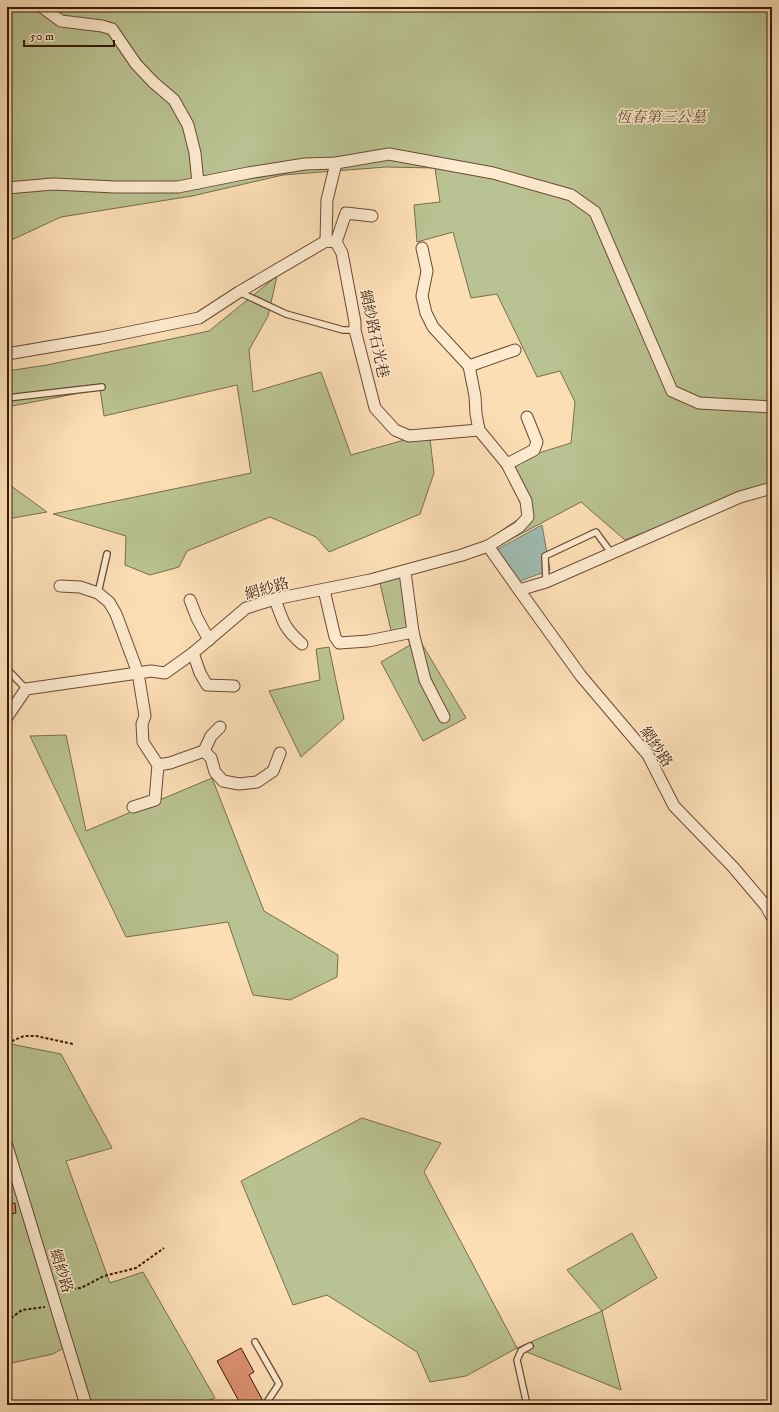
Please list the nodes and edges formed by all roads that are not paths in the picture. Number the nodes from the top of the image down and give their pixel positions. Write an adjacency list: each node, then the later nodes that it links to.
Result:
1 (42, 7): 3 (street)
2 (336, 163): 3 (street); 6 (street, 網紗路石光巷); 15 (street)
3 (198, 183): 4 (street)
4 (7, 188)
5 (372, 216): 6 (street)
6 (331, 242): 8 (street); 9 (street, 網紗路石光巷)
7 (422, 248): 12 (street)
8 (239, 292): 9 (lane); 11 (street)
9 (355, 330): 17 (street, 網紗路石光巷)
10 (515, 350): 12 (street)
11 (7, 354)
12 (469, 366): 17 (street)
13 (102, 387): 14 (lane)
14 (7, 398)
15 (772, 407)
16 (527, 417): 18 (street)
17 (479, 430): 18 (street)
18 (507, 464): 20 (street)
19 (772, 488): 22 (street)
20 (488, 546): 23 (street, 網紗路); 27 (street, 網紗路)
21 (107, 554): 28 (lane)
22 (612, 554): 24 (street); 24 (lane)
23 (405, 572): 26 (street, 網紗路); 31 (street)
24 (546, 582): 27 (street)
25 (60, 586): 28 (street)
26 (324, 590): 30 (street, 網紗路); 31 (street)
27 (519, 590): 46 (street, 網紗路)
28 (98, 593): 36 (street)
29 (190, 600): 32 (street)
30 (275, 600): 32 (street, 網紗路); 33 (street)
31 (413, 632): 40 (street)
32 (209, 640): 34 (street, 網紗路)
33 (302, 644)
34 (193, 653): 36 (street, 網紗路); 37 (street)
35 (7, 669): 38 (lane)
36 (138, 673): 38 (street, 網紗路); 44 (street)
37 (234, 686)
38 (26, 688): 39 (street)
39 (7, 717)
40 (444, 717)
41 (220, 727): 42 (street)
42 (204, 751): 43 (street); 44 (street)
43 (280, 753)
44 (158, 765): 45 (street)
45 (133, 807)
46 (772, 917)
47 (7, 1146): 50 (street, 網紗路)
48 (255, 1342): 51 (lane)
49 (530, 1346): 52 (lane)
50 (86, 1405)
51 (264, 1405)
52 (527, 1405)

